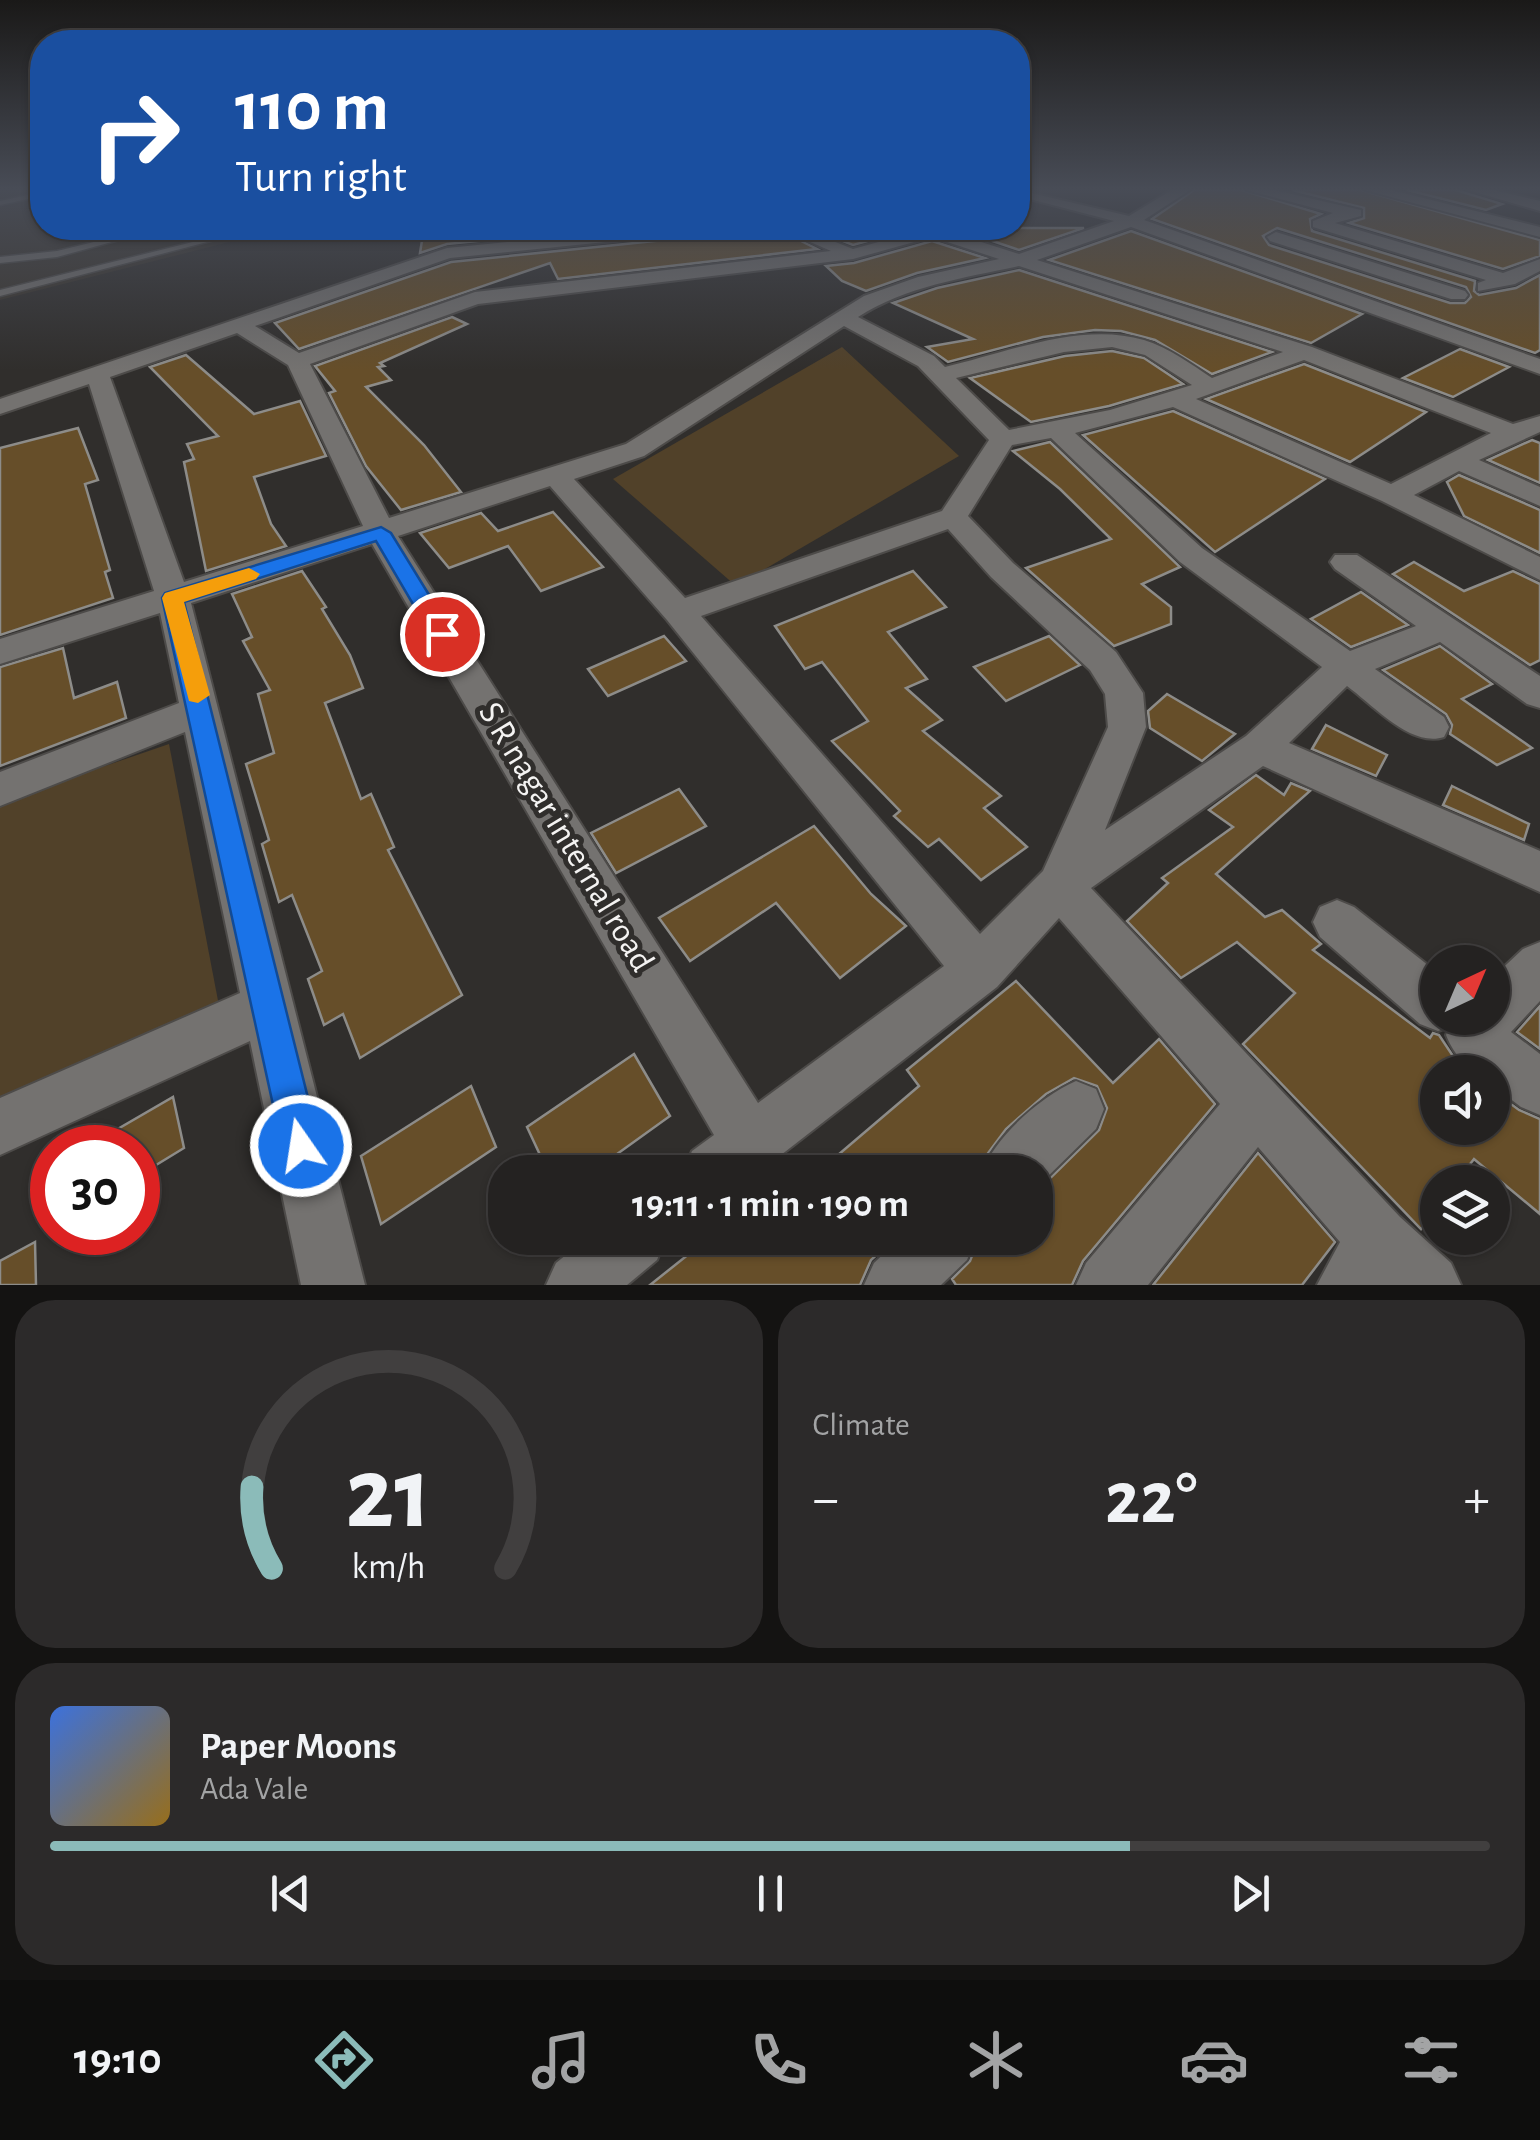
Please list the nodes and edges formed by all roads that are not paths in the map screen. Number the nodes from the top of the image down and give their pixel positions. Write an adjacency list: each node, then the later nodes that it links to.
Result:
1 (73, 250): 12 (lane)
2 (170, 250): 17 (lane)
3 (431, 250): 21 (street)
4 (843, 250): 11 (street)
5 (866, 250): 11 (street)
6 (988, 250): 13 (street)
7 (1048, 250): 13 (street)
8 (1214, 250): 19 (street)
9 (1316, 250): 18 (street)
10 (1407, 250): 15 (street)
11 (853, 254): 16 (street); 25 (street)
12 (0, 260)
13 (1016, 261): 16 (street); 24 (street)
14 (1540, 264): 15 (street)
15 (1508, 280): 18 (street)
16 (925, 281): 20 (street)
17 (0, 293)
18 (1458, 296): 19 (street)
19 (1404, 316): 23 (street)
20 (846, 319): 28 (street); 37 (street)
21 (239, 325): 25 (street); 27 (street)
22 (1526, 342): 23 (street)
23 (1496, 350): 26 (street)
24 (1304, 352): 29 (street); 34 (street)
25 (297, 361): 41 (street, S R nagar internal road)
26 (1540, 367)
27 (96, 374): 31 (street); 44 (street)
28 (941, 375): 29 (street); 35 (street)
29 (1212, 388): 30 (street)
30 (1178, 400): 33 (street); 38 (street)
31 (0, 407)
32 (1540, 424): 34 (street)
33 (1058, 431): 35 (street); 48 (street)
34 (1512, 432): 36 (street)
35 (1003, 440): 40 (street)
36 (1456, 460): 38 (street); 39 (street)
37 (556, 476): 41 (street); 45 (street)
38 (1392, 495): 43 (street)
39 (1540, 497)
40 (952, 517): 45 (street); 55 (street)
41 (381, 533): 44 (street); 67 (street, S R nagar internal road)
42 (1346, 562): 46 (street)
43 (1540, 570)
44 (173, 598): 47 (street); 50 (street)
45 (679, 612): 58 (street)
46 (1445, 627): 48 (street); 49 (street)
47 (0, 652)
48 (1346, 667): 51 (street); 52 (street)
49 (1540, 694)
50 (202, 710): 53 (street); 61 (street)
51 (1430, 727)
52 (1260, 747): 54 (street); 55 (street)
53 (0, 789)
54 (1540, 872)
55 (1059, 885): 58 (street); 64 (street)
56 (1337, 922): 59 (street)
57 (1540, 966): 60 (street)
58 (979, 970): 68 (street)
59 (1420, 982)
60 (1510, 988)
61 (268, 1006): 66 (street); 73 (street)
62 (1486, 1035): 63 (street)
63 (1540, 1088)
64 (1258, 1102): 72 (street); 76 (street)
65 (1076, 1109): 69 (street)
66 (0, 1127)
67 (731, 1155)
68 (735, 1155)
69 (1029, 1155)
70 (614, 1255): 74 (street)
71 (927, 1255): 75 (street)
72 (1364, 1262): 77 (street)
73 (334, 1285)
74 (578, 1285)
75 (896, 1285)
76 (1108, 1285)
77 (1429, 1285)

